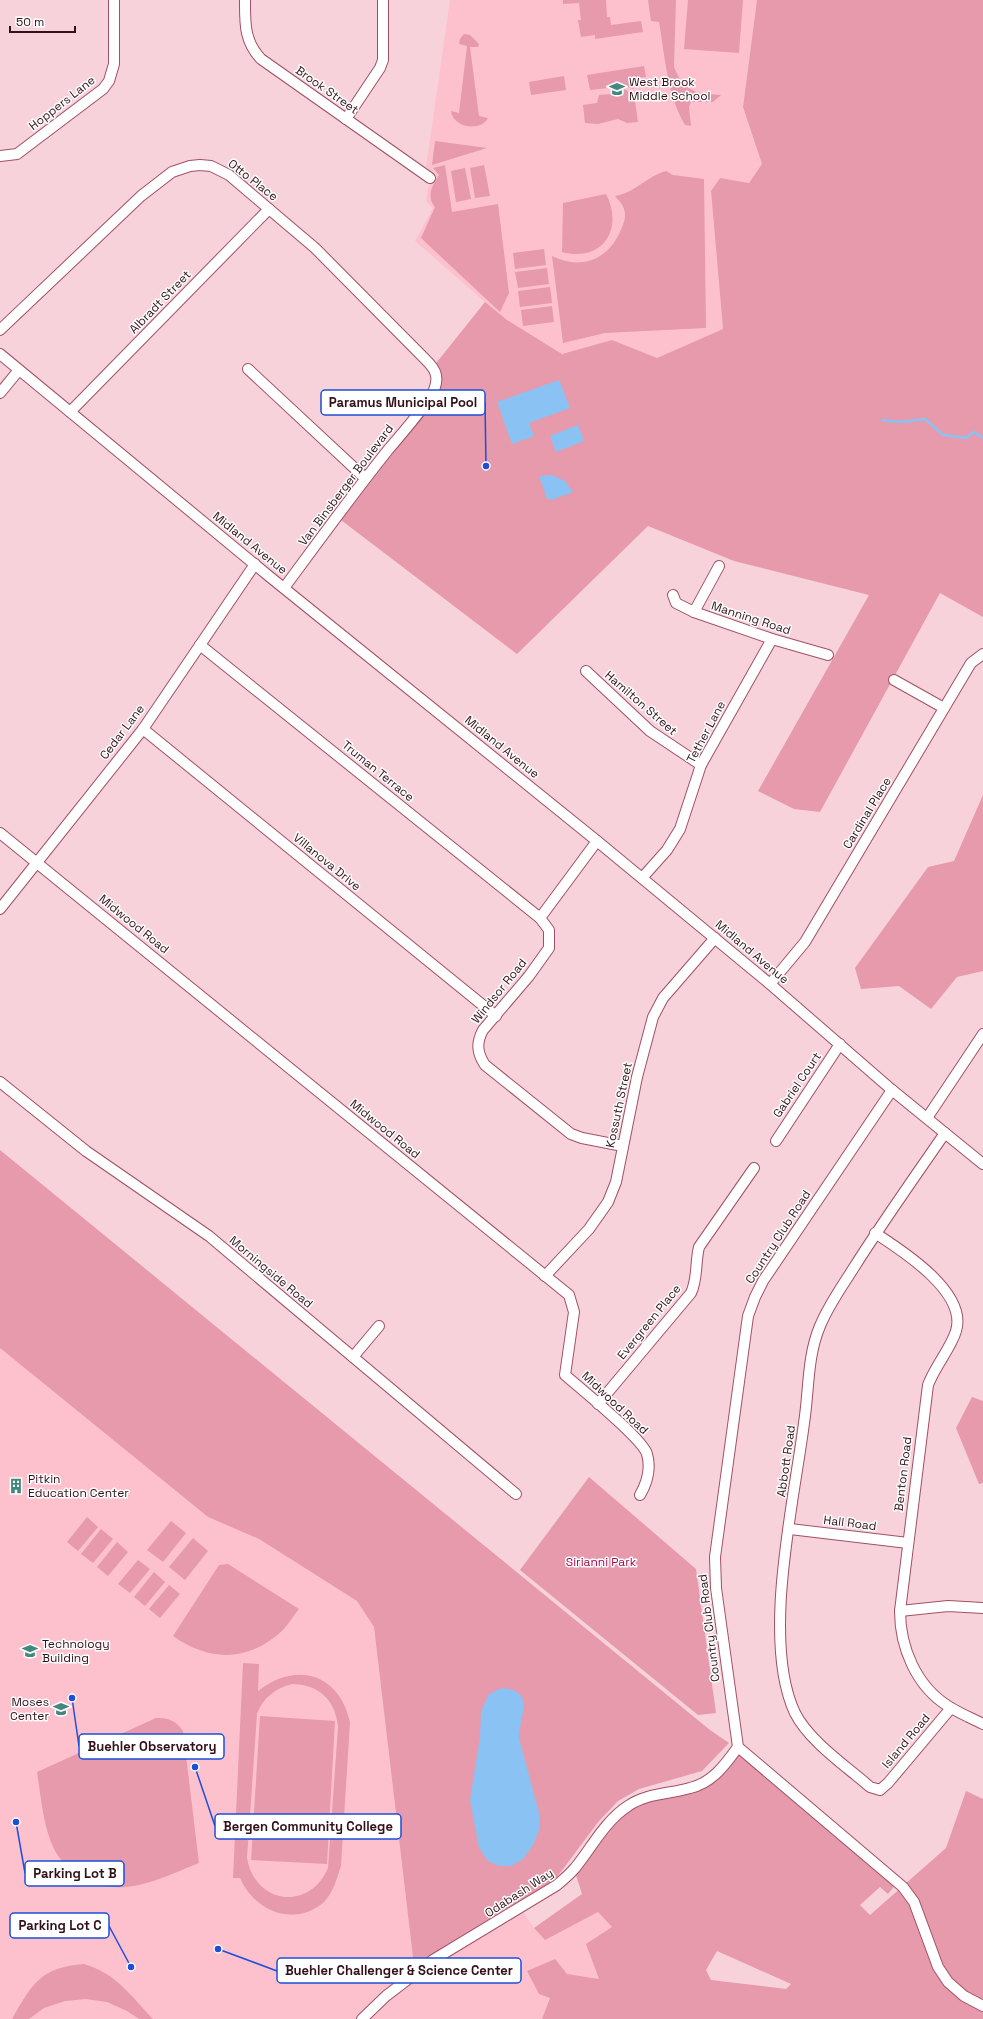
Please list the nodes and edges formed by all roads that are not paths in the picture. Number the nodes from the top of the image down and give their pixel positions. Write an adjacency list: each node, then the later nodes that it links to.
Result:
1 (114, 0): 5 (street, Hoppers Lane)
2 (245, 0): 4 (street, Brook Street)
3 (383, 0): 4 (street)
4 (346, 119): 6 (street, Brook Street)
5 (0, 156)
6 (430, 178)
7 (269, 209): 8 (street, Otto Place); 12 (street, Otto Place); 14 (street, Albradt Street)
8 (0, 330)
9 (0, 354): 11 (street, Midland Avenue)
10 (248, 369): 15 (street)
11 (19, 370): 13 (street); 14 (street, Midland Avenue)
12 (437, 376): 15 (street, Van Binsberger Boulevard)
13 (0, 393)
14 (70, 412): 16 (street, Midland Avenue)
15 (365, 478): 18 (street, Van Binsberger Boulevard)
16 (255, 564): 18 (street, Midland Avenue); 22 (street, Cedar Lane)
17 (719, 566): 20 (street)
18 (284, 588): 31 (street, Midland Avenue)
19 (673, 595): 20 (street, Manning Road)
20 (694, 612): 21 (street, Manning Road)
21 (772, 639): 24 (street, Manning Road); 29 (street, Tether Lane)
22 (200, 645): 28 (street, Cedar Lane); 35 (street, Truman Terrace)
23 (983, 654): 27 (street, Cardinal Place)
24 (828, 655)
25 (586, 671): 29 (street, Hamilton Street)
26 (894, 680): 27 (street)
27 (944, 708): 37 (street, Cardinal Place)
28 (142, 729): 32 (street, Cedar Lane); 38 (street, Villanova Drive)
29 (701, 764): 33 (street, Tether Lane)
30 (0, 833): 32 (street, Midwood Road)
31 (597, 841): 33 (street, Midland Avenue); 35 (street)
32 (37, 863): 34 (street, Cedar Lane); 50 (street, Midwood Road)
33 (642, 878): 36 (street, Midland Avenue)
34 (0, 910)
35 (540, 918): 38 (street, Windsor Road)
36 (715, 938): 37 (street, Midland Avenue); 46 (street, Kossuth Street)
37 (770, 984): 40 (street, Midland Avenue)
38 (496, 1016): 46 (street, Windsor Road)
39 (983, 1034): 43 (street)
40 (840, 1044): 42 (street, Midland Avenue); 45 (street, Gabriel Court)
41 (0, 1082): 52 (street, Morningside Road)
42 (892, 1090): 43 (street, Midland Avenue); 62 (street, Country Club Road)
43 (927, 1118): 44 (street, Midland Avenue)
44 (945, 1133): 47 (street, Midland Avenue); 49 (street, Abbott Road)
45 (776, 1141)
46 (623, 1146): 50 (street, Kossuth Street)
47 (983, 1164)
48 (754, 1168): 53 (street, Evergreen Place)
49 (875, 1233): 56 (street, Abbott Road); 57 (street, Benton Road)
50 (545, 1276): 53 (street, Midwood Road)
51 (379, 1326): 52 (street)
52 (353, 1358): 54 (street, Morningside Road)
53 (598, 1404): 55 (street, Midwood Road)
54 (516, 1494)
55 (640, 1495)
56 (790, 1529): 57 (street, Hall Road); 63 (street, Abbott Road)
57 (908, 1542): 59 (street, Benton Road)
58 (983, 1608): 59 (street)
59 (900, 1611): 60 (street, Benton Road)
60 (951, 1708): 61 (street, Benton Road); 63 (street, Island Road)
61 (983, 1724)
62 (738, 1748): 64 (street); 65 (street, Odabash Way)
63 (880, 1790)
64 (983, 2006)
65 (362, 2019)

